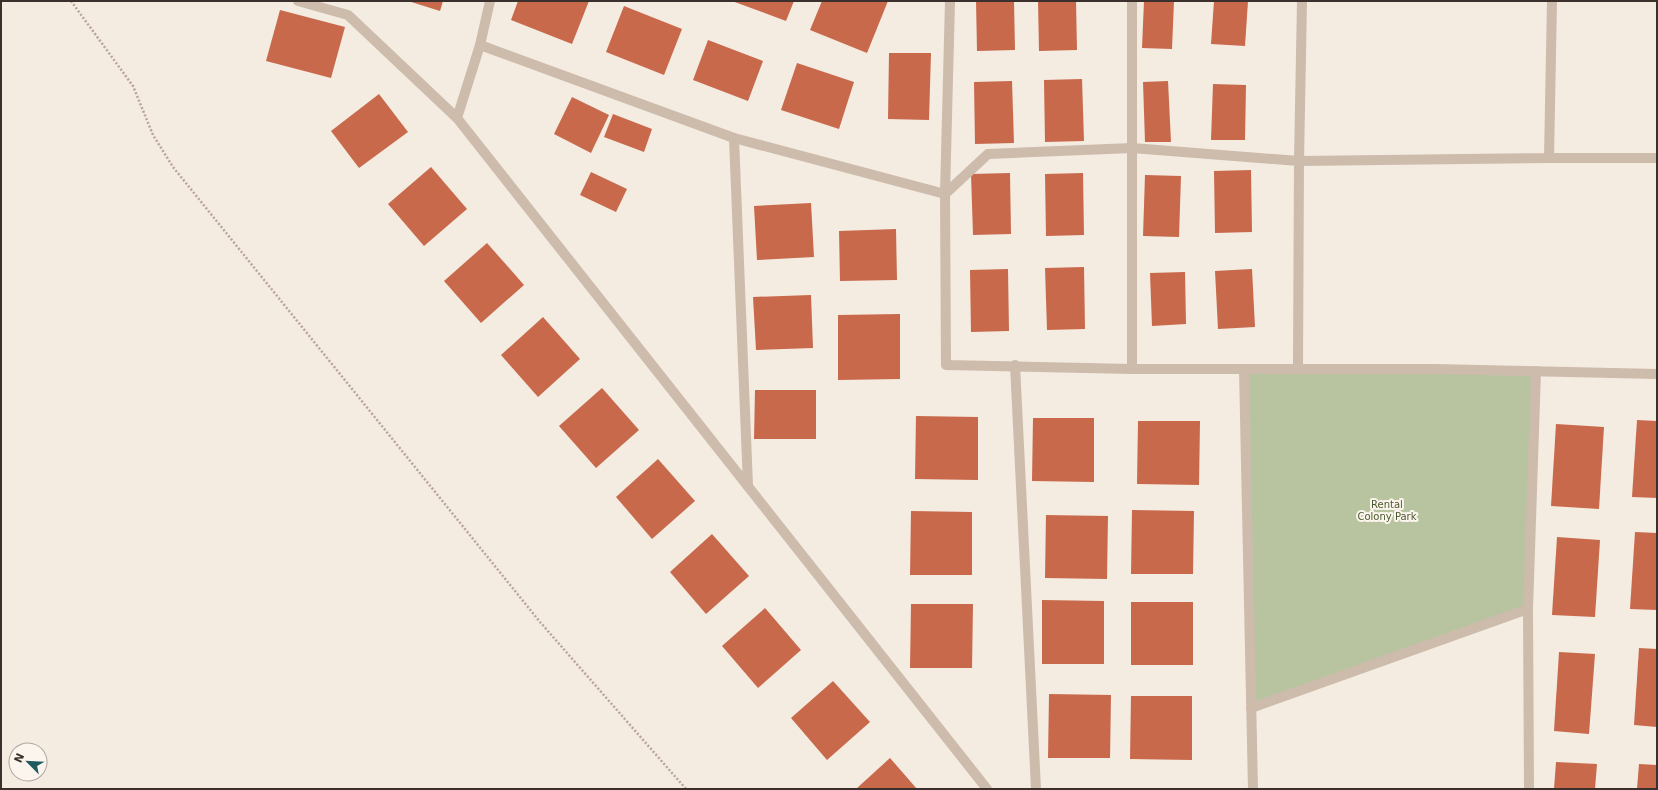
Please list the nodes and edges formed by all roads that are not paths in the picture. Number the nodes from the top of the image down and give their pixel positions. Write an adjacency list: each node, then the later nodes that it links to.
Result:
1 (298, 1): 8 (street)
2 (490, 1): 7 (street)
3 (950, 1): 14 (street)
4 (1132, 1): 10 (street)
5 (1302, 1): 13 (street)
6 (1552, 1): 11 (street)
7 (480, 45): 8 (street); 9 (street)
8 (457, 118): 21 (street)
9 (734, 138): 14 (street); 21 (street)
10 (1132, 148): 13 (street); 14 (street); 16 (street)
11 (1549, 158): 12 (street); 13 (street)
12 (1657, 158)
13 (1299, 161): 18 (street)
14 (945, 194): 15 (street)
15 (1015, 365): 16 (street); 25 (street)
16 (1132, 369): 17 (street)
17 (1244, 369): 18 (street); 23 (street)
18 (1298, 369): 19 (street)
19 (1536, 371): 20 (street); 22 (street)
20 (1657, 374)
21 (748, 486): 24 (street)
22 (1528, 609): 23 (street); 27 (street)
23 (1251, 708): 26 (street)
24 (987, 789)
25 (1036, 789)
26 (1253, 789)
27 (1529, 789)

